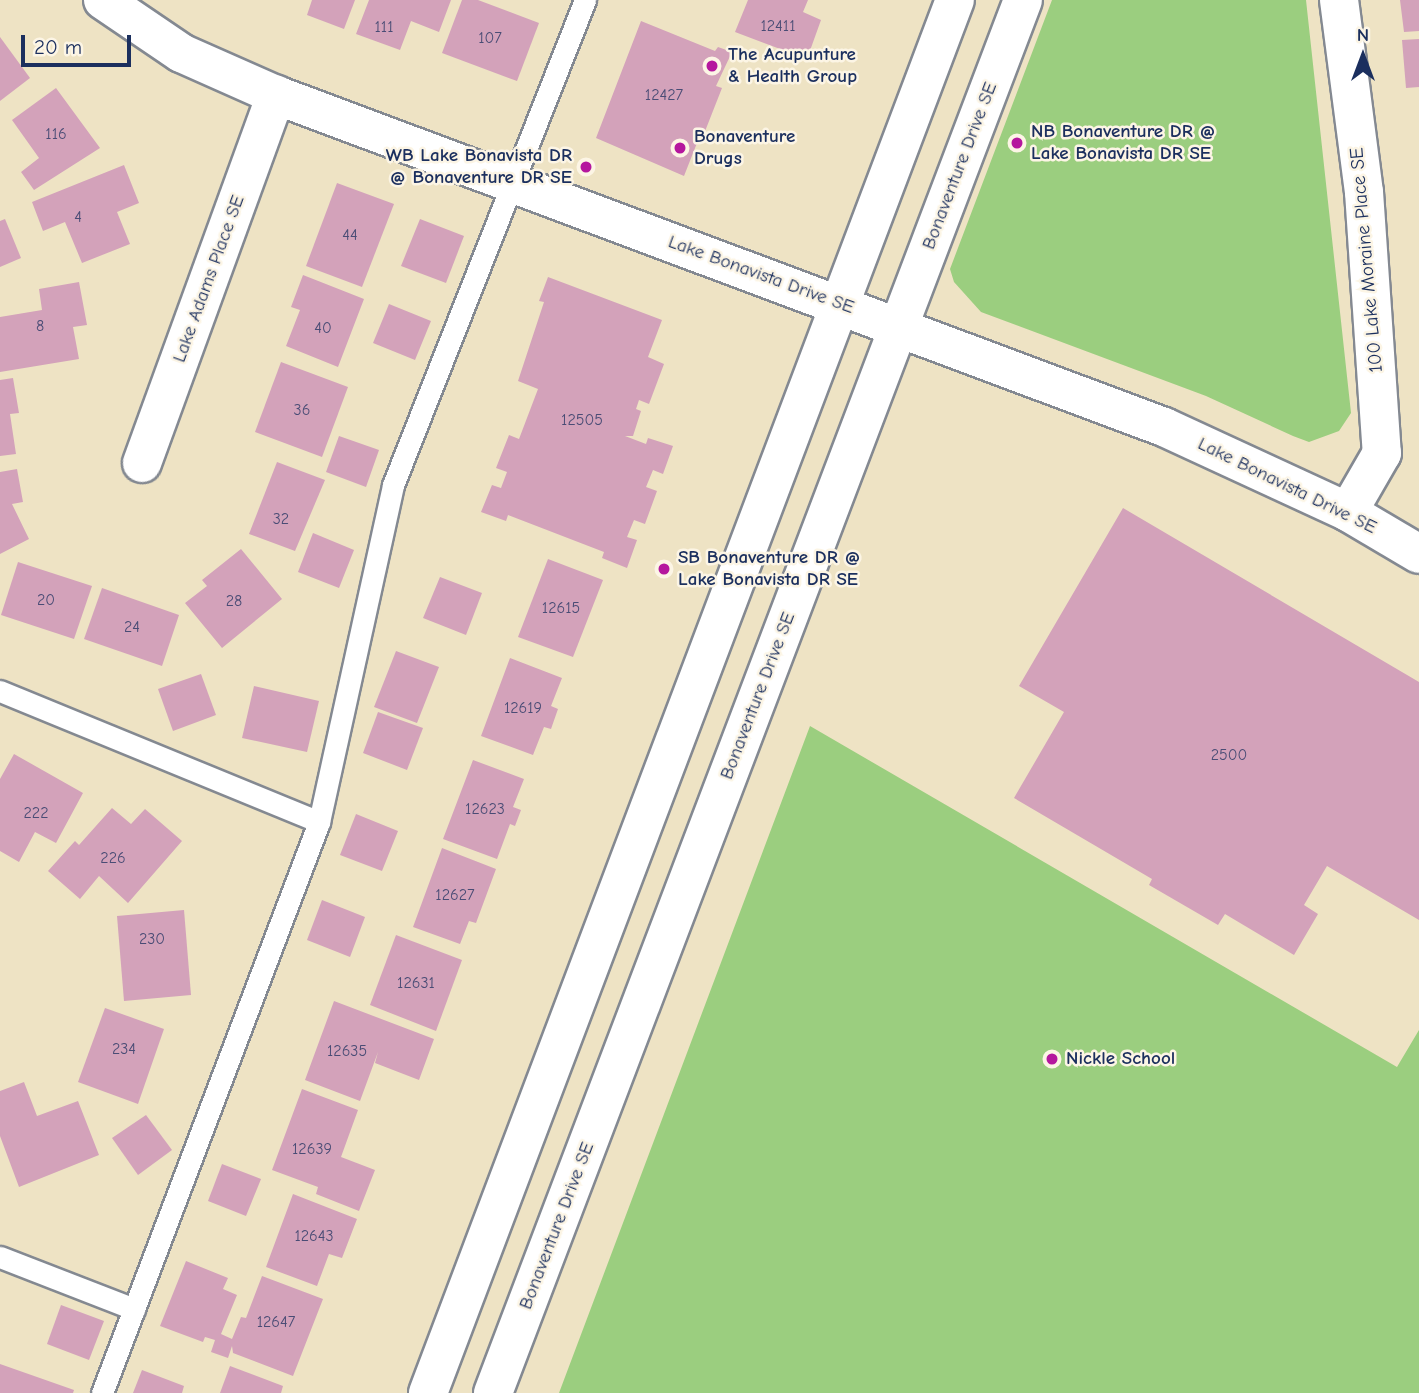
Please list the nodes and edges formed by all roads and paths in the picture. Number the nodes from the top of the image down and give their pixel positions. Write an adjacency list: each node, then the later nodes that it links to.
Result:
1 (103, 0): 6 (street, Lake Bonavista Drive SE)
2 (585, 0): 7 (lane)
3 (955, 0): 8 (street)
4 (1023, 0): 9 (street, Bonaventure Drive SE)
5 (1339, 0): 11 (street, 100 Lake Moraine Place SE)
6 (276, 95): 7 (street, Lake Bonavista Drive SE); 10 (street, Lake Adams Place SE)
7 (515, 184): 8 (street, Lake Bonavista Drive SE); 14 (lane)
8 (841, 304): 9 (street, Lake Bonavista Drive SE); 18 (street)
9 (899, 327): 11 (street, Lake Bonavista Drive SE); 19 (street, Bonaventure Drive SE)
10 (142, 463)
11 (1348, 512): 12 (street, Lake Bonavista Drive SE)
12 (1419, 554)
13 (0, 691): 14 (lane)
14 (318, 822): 16 (lane)
15 (0, 1257): 16 (lane)
16 (134, 1309): 17 (lane)
17 (102, 1393)
18 (428, 1393)
19 (493, 1393)

